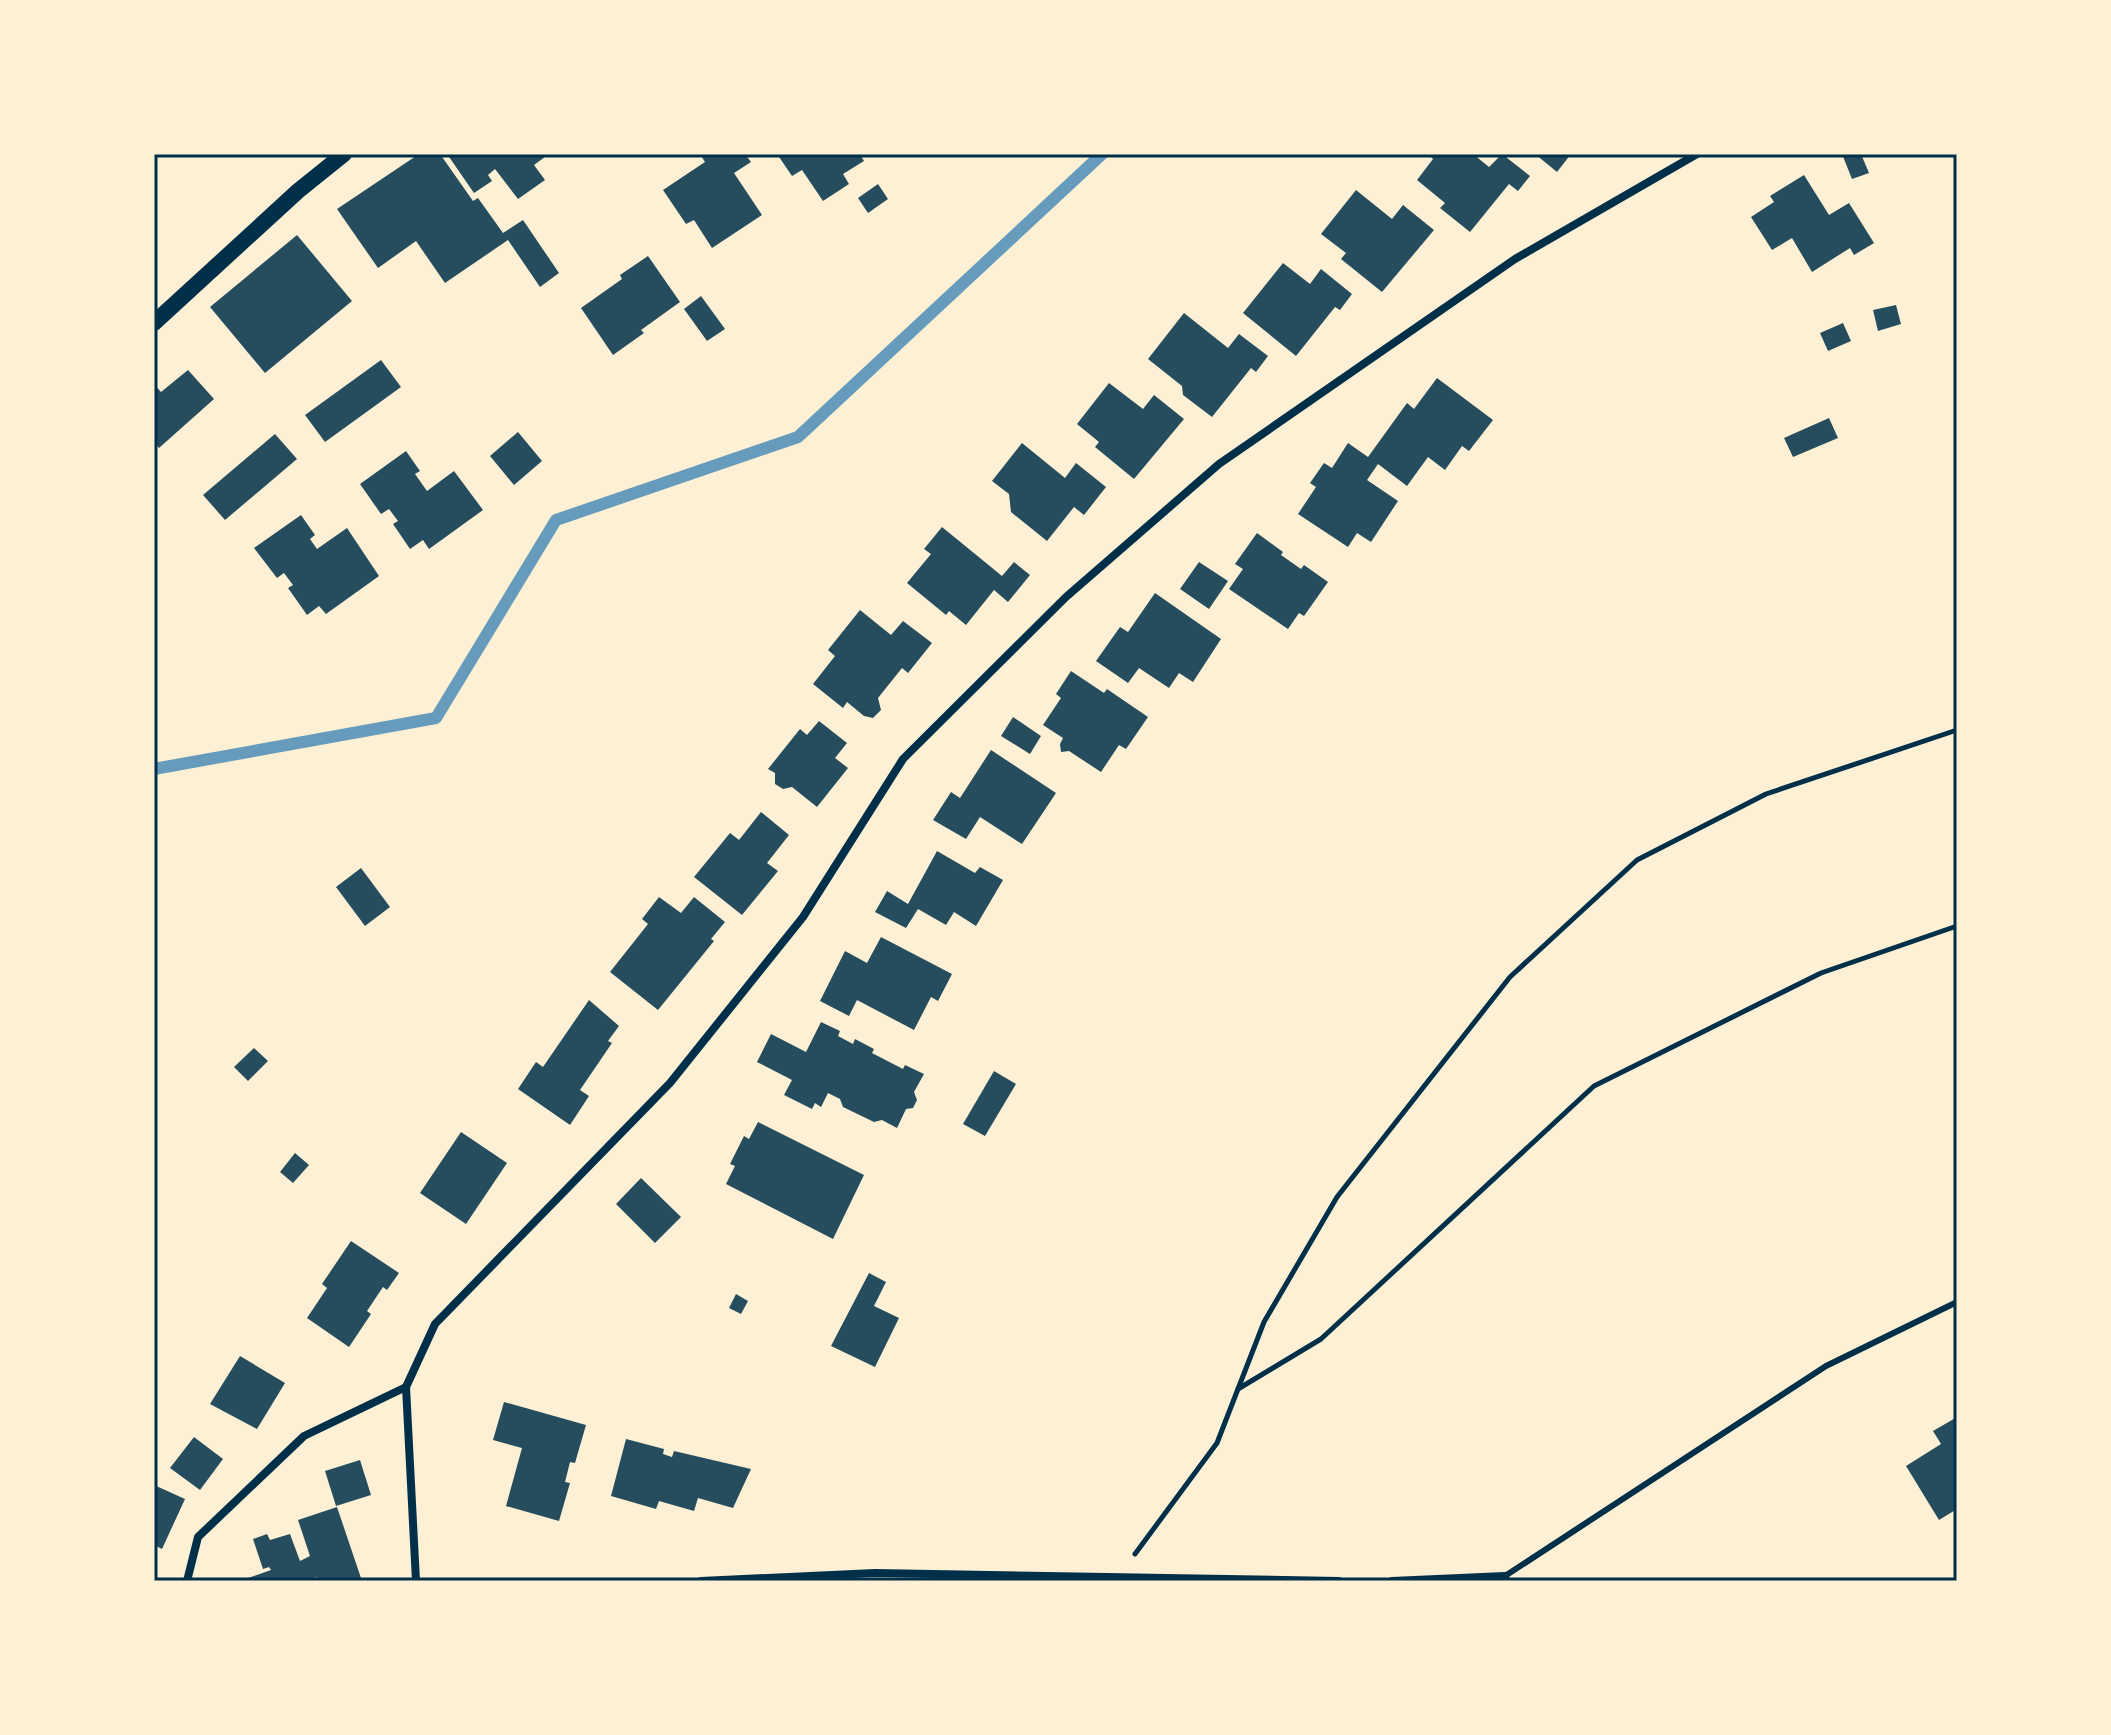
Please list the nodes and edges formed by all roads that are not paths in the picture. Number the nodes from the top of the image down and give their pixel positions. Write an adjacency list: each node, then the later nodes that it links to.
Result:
1 (344, 154): 3 (main road)
2 (1697, 154): 5 (street)
3 (154, 323)
4 (1957, 1302): 7 (lane)
5 (406, 1387): 8 (street); 9 (street)
6 (874, 1577): 10 (street); 11 (street)
7 (1505, 1579): 12 (street)
8 (187, 1581)
9 (416, 1581)
10 (701, 1581)
11 (1339, 1581)
12 (1392, 1581)

